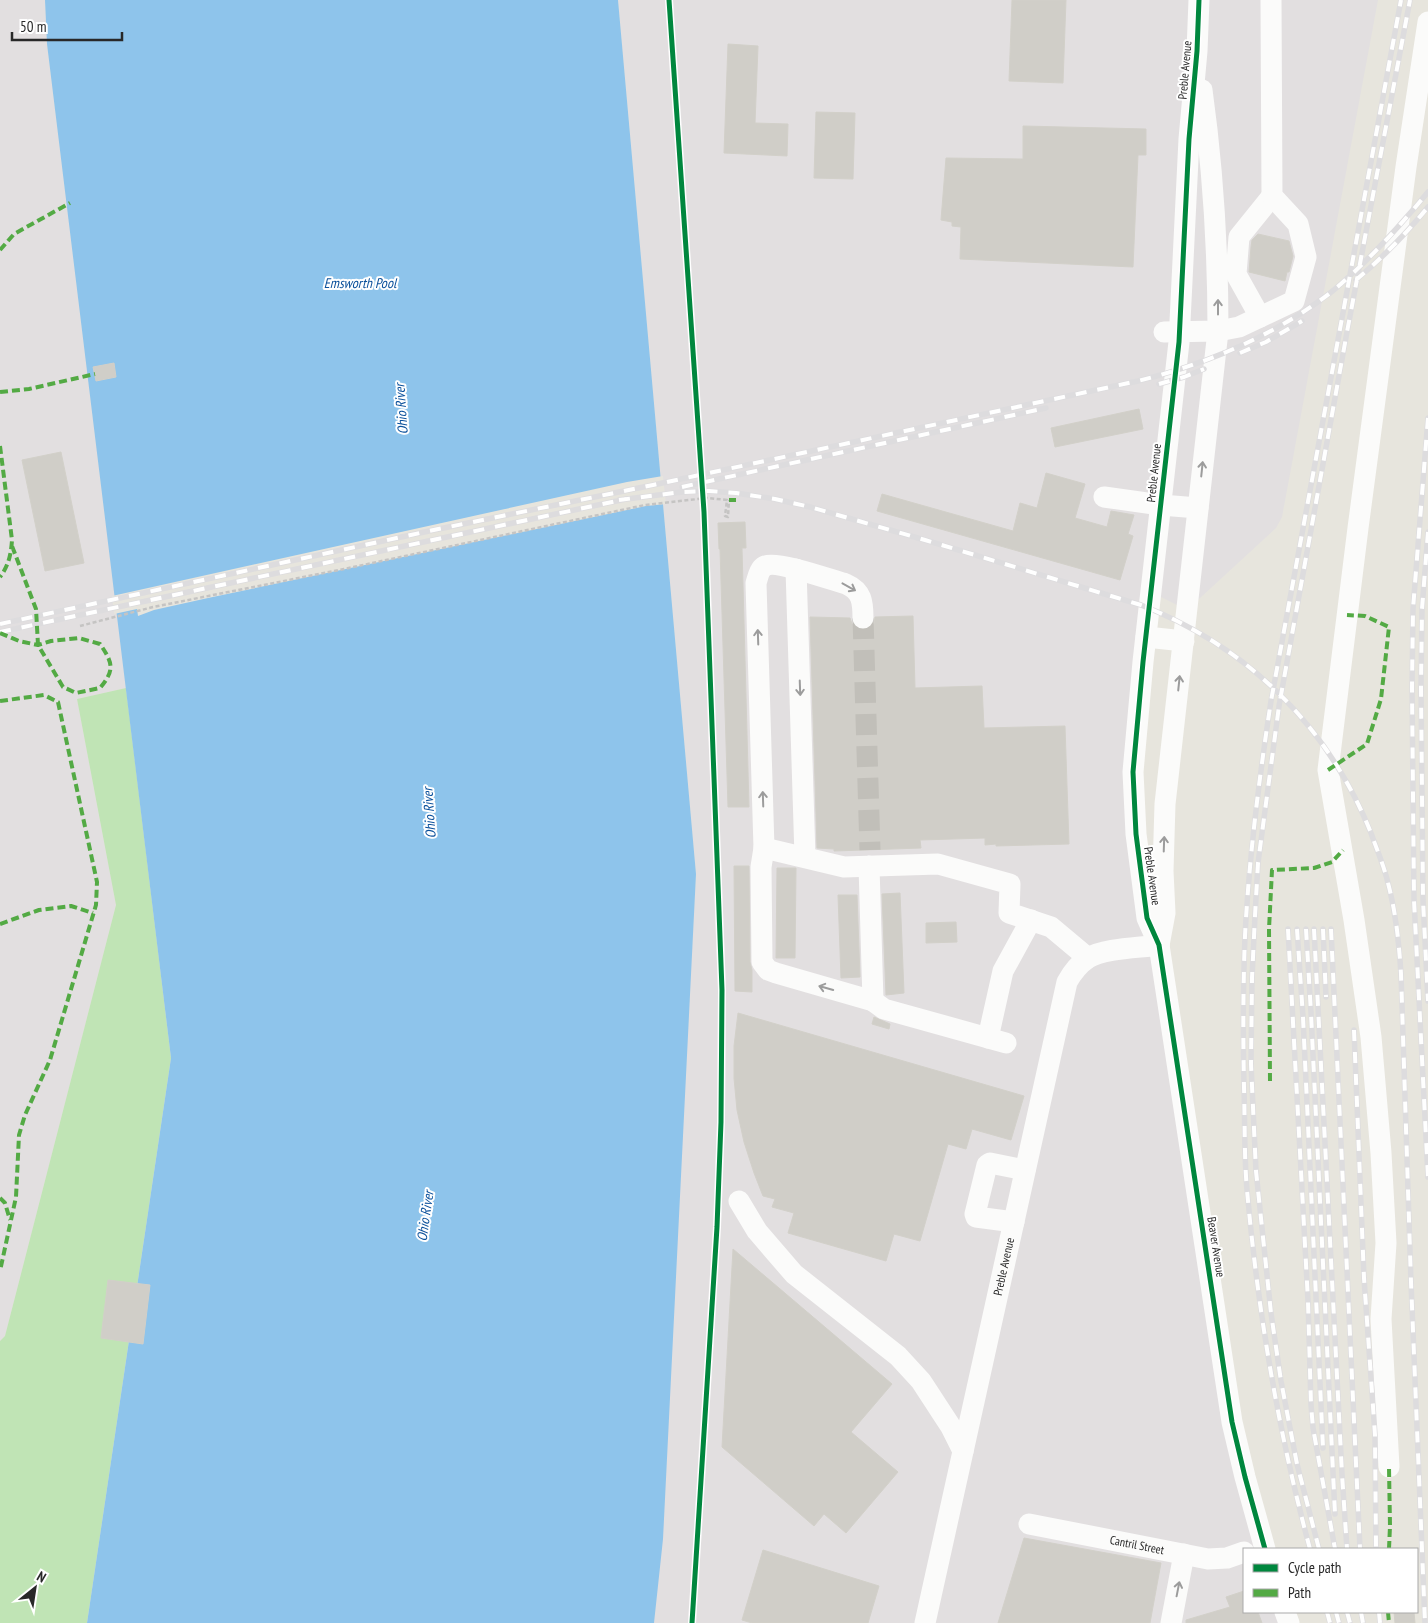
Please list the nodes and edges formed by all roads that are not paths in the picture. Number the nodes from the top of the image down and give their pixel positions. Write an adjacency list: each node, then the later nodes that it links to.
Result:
1 (1199, 0): 4 (street, Preble Avenue)
2 (1272, 0): 5 (street)
3 (1428, 22): 27 (street)
4 (1197, 51): 7 (street, Preble Avenue, one-way to 4); 8 (street, Preble Avenue)
5 (1272, 196): 6 (street); 6 (street)
6 (1260, 317): 7 (street)
7 (1218, 331): 8 (street); 11 (street, Preble Avenue, one-way to 7)
8 (1172, 332): 10 (street, Preble Avenue)
9 (1104, 497): 10 (street)
10 (1161, 505): 11 (street); 14 (street, Preble Avenue)
11 (1198, 508): 15 (street, Preble Avenue)
12 (796, 569): 13 (street, one-way to 13); 16 (street, one-way to 12); 17 (street, one-way to 17)
13 (863, 618)
14 (1146, 637): 15 (street); 20 (street, Preble Avenue)
15 (1184, 640): 20 (street, Preble Avenue, one-way to 15)
16 (764, 848): 17 (street); 22 (street, one-way to 16)
17 (805, 857): 18 (street)
18 (870, 860): 19 (street); 22 (street)
19 (1031, 920): 21 (street); 22 (street)
20 (1159, 945): 21 (street); 29 (street, Beaver Avenue)
21 (1088, 958): 23 (street, Preble Avenue)
22 (873, 1001)
23 (1026, 1170): 25 (street, Preble Avenue); 25 (street)
24 (739, 1200): 26 (street)
25 (1014, 1222): 26 (street, Preble Avenue)
26 (963, 1451): 32 (street, Preble Avenue)
27 (1389, 1467)
28 (1029, 1524): 31 (street, Cantril Street)
29 (1257, 1548)
30 (1243, 1553): 31 (street, Cantril Street)
31 (1184, 1554): 33 (street, one-way to 31)
32 (925, 1623)
33 (1171, 1623)

